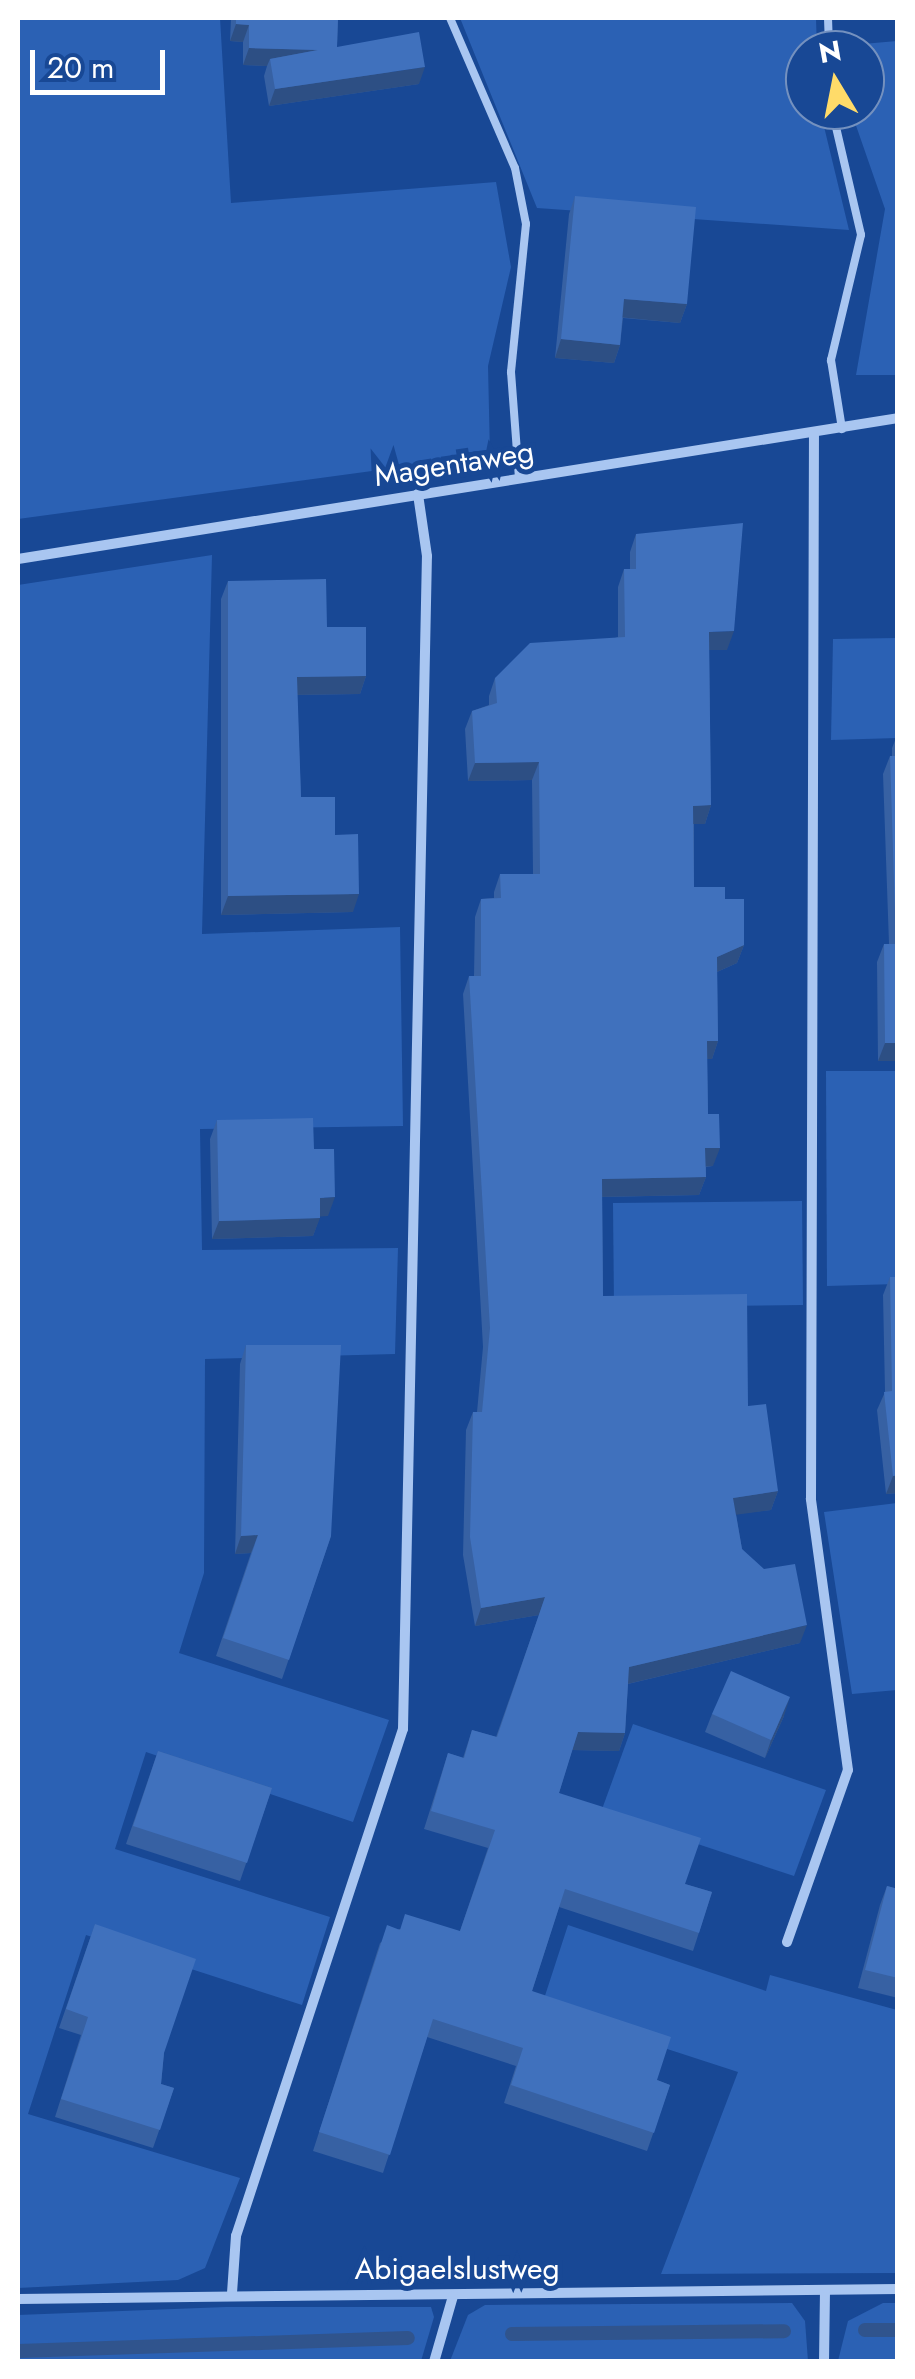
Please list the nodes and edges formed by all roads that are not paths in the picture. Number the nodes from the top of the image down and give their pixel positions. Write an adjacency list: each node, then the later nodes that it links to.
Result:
1 (450, 18): 6 (lane)
2 (837, 130): 4 (lane)
3 (898, 418): 4 (street, Magentaweg)
4 (842, 430): 5 (street, Magentaweg)
5 (814, 434): 6 (street, Magentaweg); 9 (street)
6 (519, 479): 7 (street, Magentaweg)
7 (418, 494): 8 (street, Magentaweg); 12 (street)
8 (18, 559)
9 (788, 1942)
10 (898, 2289): 11 (street, Abigaelslustweg)
11 (824, 2290): 13 (street, Abigaelslustweg); 16 (street)
12 (232, 2293): 13 (street, Abigaelslustweg); 14 (street, Abigaelslustweg)
13 (453, 2296): 15 (street)
14 (18, 2300)
15 (434, 2362)
16 (824, 2362)

